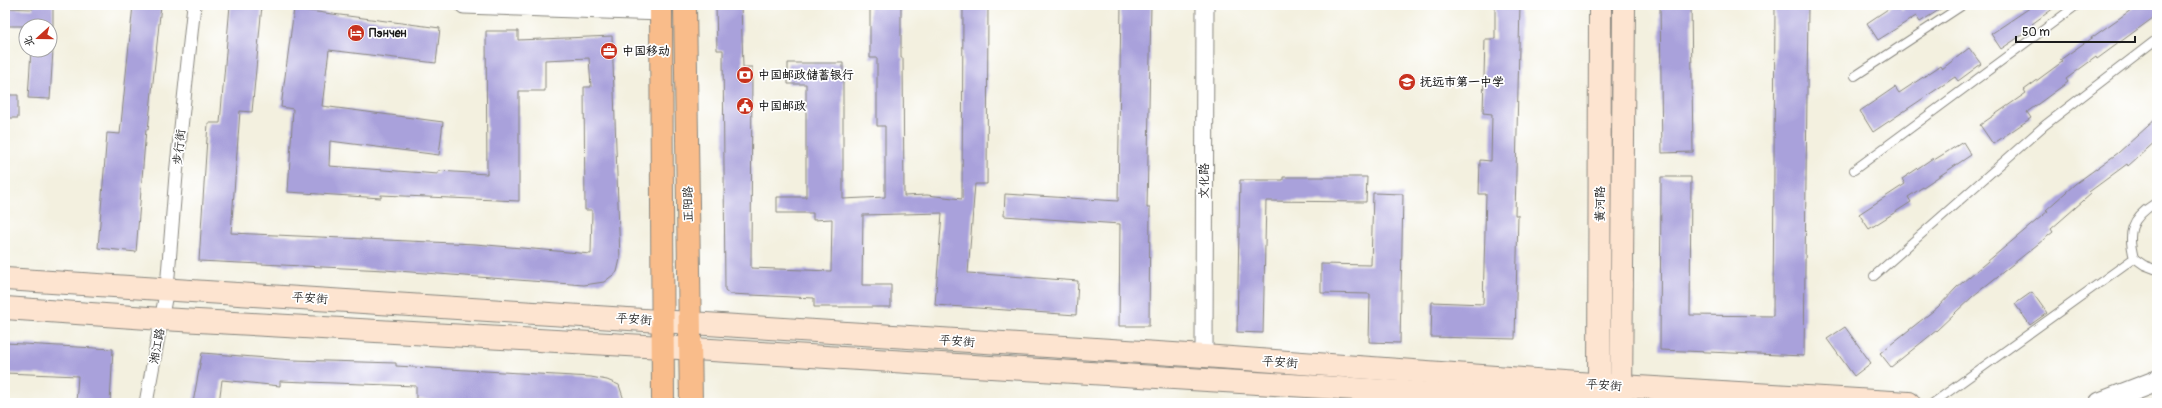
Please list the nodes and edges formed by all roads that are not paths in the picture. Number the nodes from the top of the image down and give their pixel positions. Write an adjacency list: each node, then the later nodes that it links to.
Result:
1 (194, 5): 18 (street, 步行街)
2 (464, 5): 9 (street)
3 (685, 5): 22 (main road, 正阳路)
4 (1205, 5): 25 (street, 文化路)
5 (1600, 5): 27 (main road, 黄河路)
6 (1624, 5): 28 (main road, 黄河路)
7 (1963, 5): 11 (lane)
8 (2077, 5): 12 (lane)
9 (662, 9): 21 (main road)
10 (2157, 39): 16 (lane)
11 (1855, 76)
12 (1854, 170)
13 (2154, 204): 14 (lane)
14 (2134, 258): 15 (lane); 34 (lane)
15 (2157, 270)
16 (1874, 276)
17 (5, 279): 18 (main road, 平安街)
18 (167, 288): 20 (street, 湘江路); 21 (main road, 平安街)
19 (5, 308): 20 (main road, 平安街)
20 (162, 319): 23 (main road, 平安街); 29 (street, 湘江路)
21 (662, 321): 22 (main road, 平安街); 23 (main road)
22 (690, 324): 24 (main road, 正阳路); 25 (main road, 平安街)
23 (662, 347): 24 (main road, 平安街); 30 (main road)
24 (690, 349): 31 (main road, 正阳路); 32 (main road, 平安街)
25 (1204, 356): 27 (main road, 平安街)
26 (2157, 381): 35 (street)
27 (1599, 394): 28 (main road, 平安街)
28 (1621, 395): 33 (main road, 平安街)
29 (146, 403)
30 (663, 403)
31 (691, 403)
32 (1585, 403)
33 (1909, 403)
34 (1933, 403)
35 (2100, 403)

